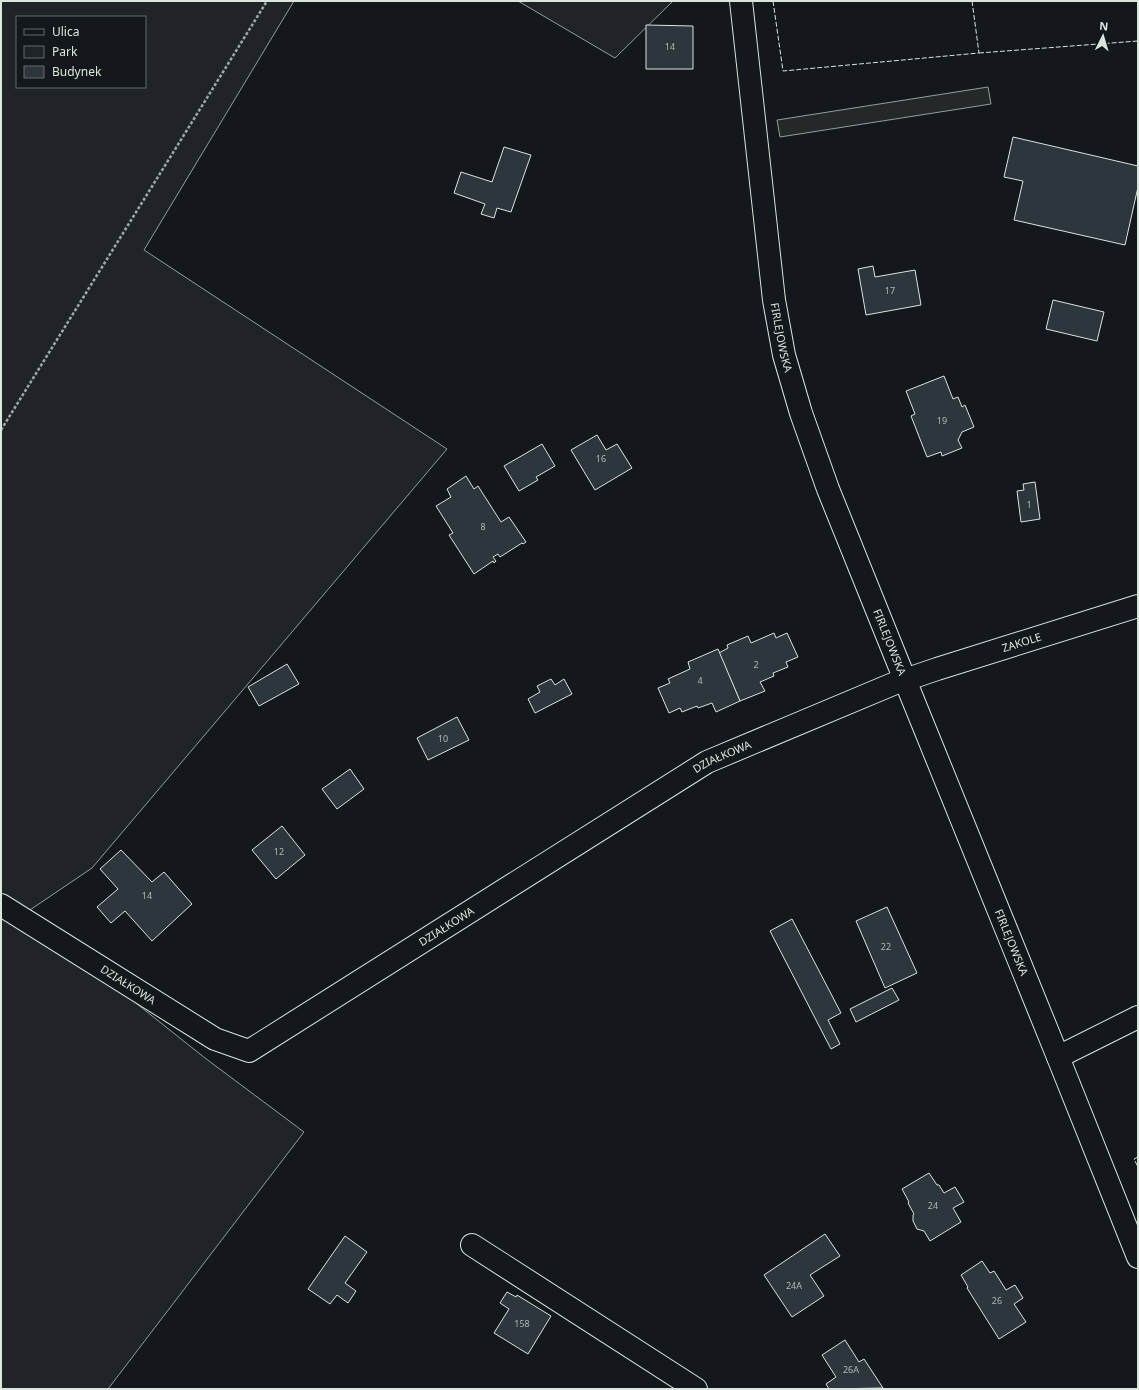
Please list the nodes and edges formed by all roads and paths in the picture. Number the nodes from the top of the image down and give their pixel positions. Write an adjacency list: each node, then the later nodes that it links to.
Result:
1 (266, 1): 3 (path)
2 (741, 1): 5 (street, FIRLEJOWSKA)
3 (1, 430)
4 (1138, 606): 5 (street, ZAKOLE)
5 (905, 680): 6 (street, DZIAŁKOWA); 8 (street, FIRLEJOWSKA)
6 (1, 905)
7 (1138, 1017): 8 (street)
8 (1058, 1057): 10 (street, FIRLEJOWSKA)
9 (472, 1245): 11 (street)
10 (1138, 1257)
11 (696, 1389)

